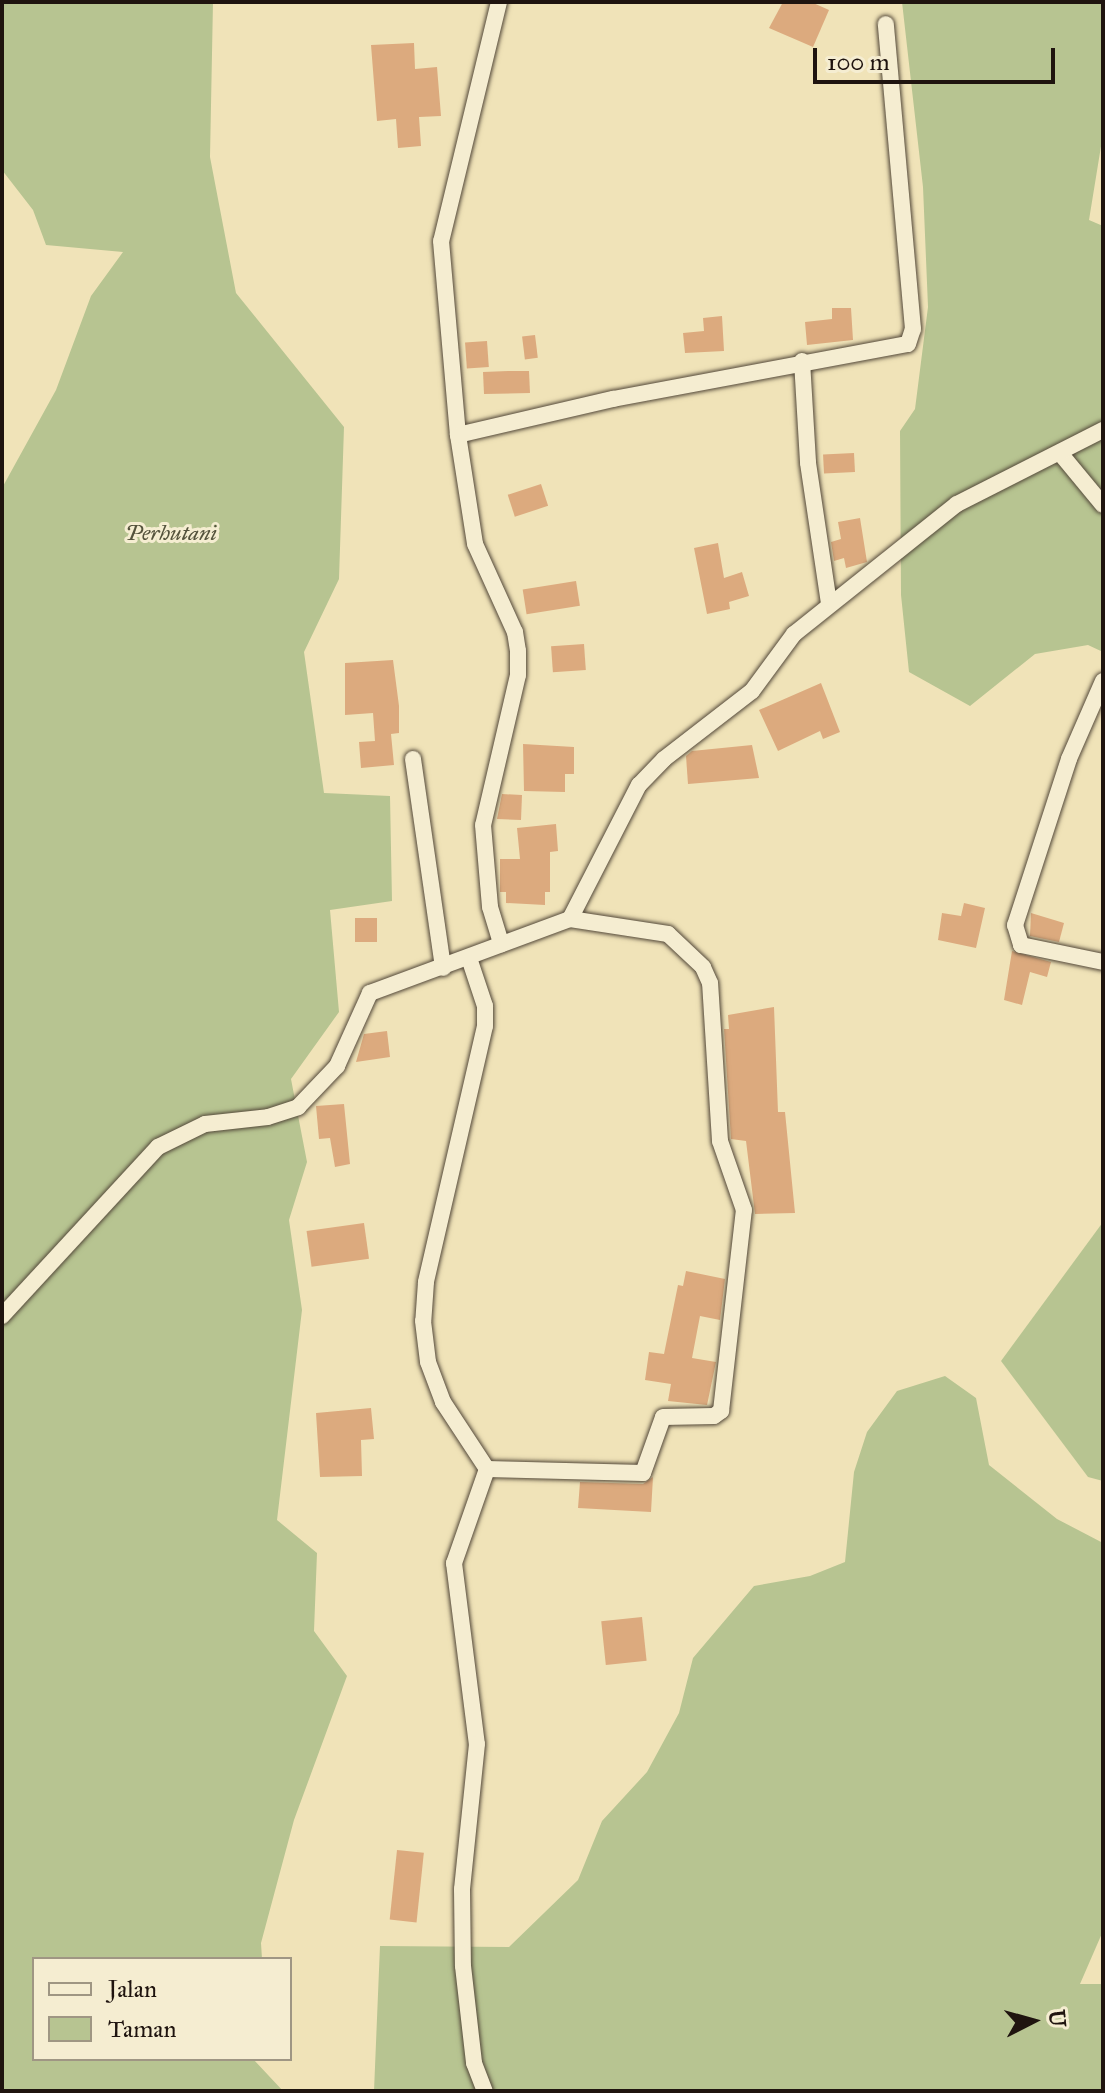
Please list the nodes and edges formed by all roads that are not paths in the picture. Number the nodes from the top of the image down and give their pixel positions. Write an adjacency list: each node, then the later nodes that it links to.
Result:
1 (499, 2): 5 (street)
2 (886, 24): 3 (street)
3 (802, 361): 5 (street); 8 (street)
4 (1103, 430): 6 (street)
5 (458, 435): 12 (street)
6 (1060, 453): 7 (street); 8 (street)
7 (1103, 505)
8 (829, 604): 11 (street)
9 (1103, 681): 14 (street)
10 (413, 759): 15 (street)
11 (570, 919): 12 (street); 17 (street)
12 (501, 944): 13 (street)
13 (469, 958): 15 (street); 17 (street)
14 (1103, 962)
15 (443, 968): 16 (street)
16 (2, 1316)
17 (487, 1469): 18 (street)
18 (485, 2091)

